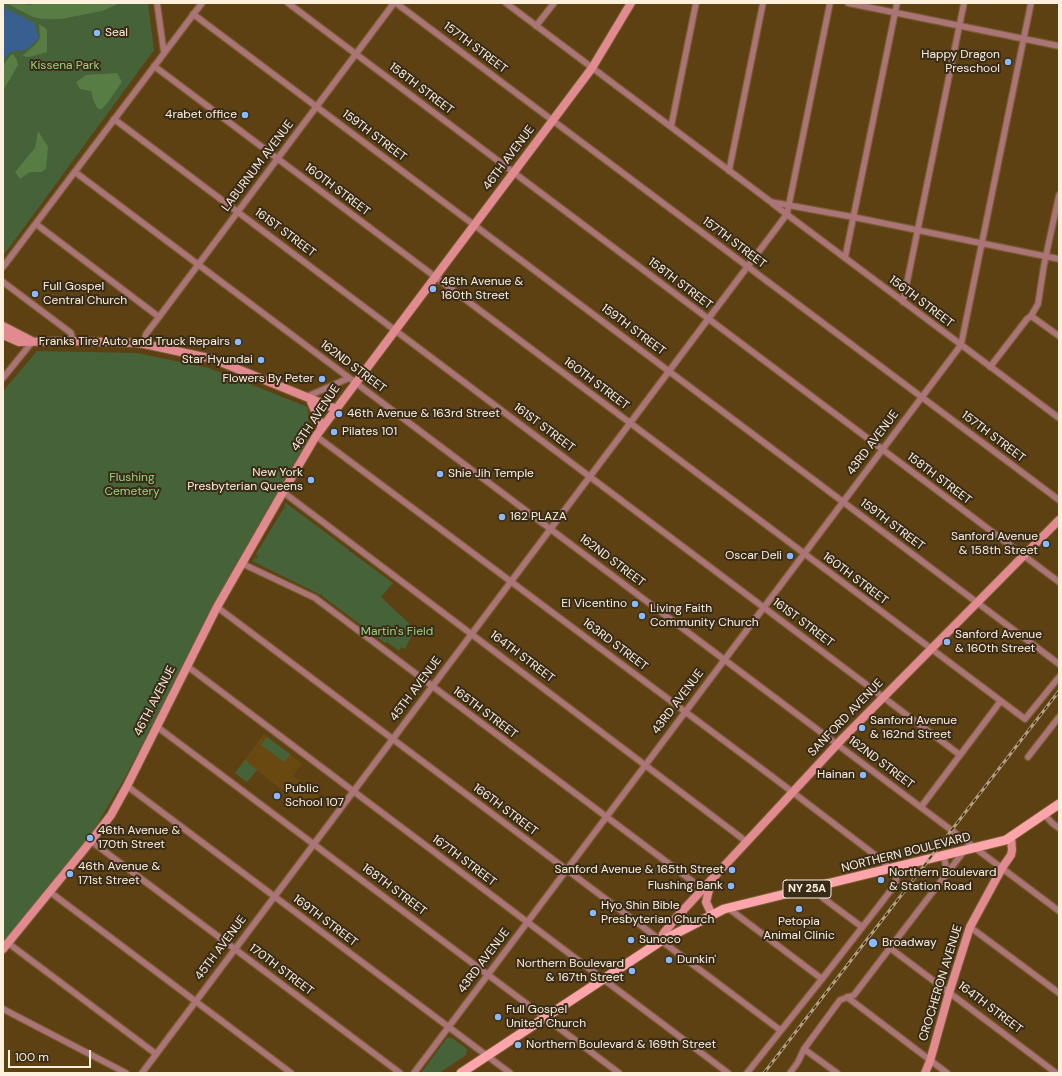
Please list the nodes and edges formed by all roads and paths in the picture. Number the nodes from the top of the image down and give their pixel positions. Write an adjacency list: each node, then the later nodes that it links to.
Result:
1 (157, 3): 21 (street)
2 (202, 3): 16 (street)
3 (288, 3): 22 (street, 158TH STREET)
4 (395, 3): 22 (street, LABURNUM AVENUE); 27 (street, 157TH STREET)
5 (506, 3): 18 (street, 156TH STREET)
6 (554, 3): 18 (street)
7 (631, 3): 24 (street, 46TH AVENUE)
8 (696, 3): 28 (street)
9 (763, 3): 30 (street)
10 (830, 3): 35 (street)
11 (848, 3): 15 (street)
12 (897, 3): 15 (street)
13 (964, 3): 17 (street)
14 (1031, 3): 19 (street)
15 (895, 12): 17 (street); 38 (street)
16 (193, 14): 21 (street); 25 (street, 159TH STREET)
17 (959, 25): 19 (street); 41 (street)
18 (536, 26): 24 (street, 156TH STREET)
19 (1024, 39): 20 (street); 42 (street)
20 (1059, 46)
21 (164, 53): 23 (street)
22 (356, 54): 25 (street, LABURNUM AVENUE); 32 (street, 158TH STREET)
23 (154, 66): 26 (street); 29 (street, 160TH STREET)
24 (592, 68): 27 (street, 46TH AVENUE); 28 (street, 156TH STREET)
25 (316, 107): 29 (street, LABURNUM AVENUE); 40 (street, 159TH STREET)
26 (114, 119): 31 (street); 36 (street, 161ST STREET)
27 (552, 120): 32 (street, 46TH AVENUE); 48 (street, 157TH STREET)
28 (671, 127): 30 (street, 156TH STREET)
29 (277, 159): 36 (street, LABURNUM AVENUE); 49 (street, 160TH STREET)
30 (729, 171): 34 (street, 156TH STREET)
31 (75, 172): 39 (street); 46 (street, 162ND STREET)
32 (513, 172): 40 (street, 46TH AVENUE); 54 (street, 158TH STREET)
33 (1059, 195): 43 (street)
34 (771, 202): 35 (street, 156TH STREET); 37 (street, 156TH STREET)
35 (789, 205): 37 (street); 38 (street, 156TH STREET)
36 (238, 212): 46 (street, LABURNUM AVENUE); 56 (street, 161ST STREET)
37 (787, 214): 44 (street, 156TH STREET); 48 (street, 45TH AVENUE)
38 (854, 217): 41 (street, 156TH STREET); 44 (street)
39 (36, 224): 47 (street); 53 (street)
40 (474, 225): 49 (street, 46TH AVENUE); 64 (street, 159TH STREET)
41 (918, 230): 42 (street, 156TH STREET); 51 (street)
42 (982, 243): 43 (street, 156TH STREET); 62 (street)
43 (1046, 256): 45 (street, 156TH STREET); 52 (street)
44 (845, 258): 51 (street, 156TH STREET)
45 (1059, 259)
46 (198, 264): 53 (street, LABURNUM AVENUE); 66 (street, 162ND STREET)
47 (3, 267)
48 (747, 267): 54 (street, 45TH AVENUE); 67 (street, 157TH STREET)
49 (435, 277): 56 (street, 46TH AVENUE); 71 (street, 160TH STREET)
50 (3, 282): 60 (street)
51 (903, 302): 62 (street, 156TH STREET)
52 (1032, 316): 58 (street); 63 (street)
53 (159, 317): 61 (street, LABURNUM AVENUE)
54 (708, 319): 64 (street, 45TH AVENUE); 74 (street, 158TH STREET)
55 (3, 326): 59 (street)
56 (395, 330): 66 (street, 46TH AVENUE); 75 (street, 161ST STREET)
57 (3, 334): 59 (street)
58 (1059, 336)
59 (33, 341): 60 (street); 65 (street)
60 (73, 341): 61 (street)
61 (143, 344): 68 (street)
62 (961, 345): 63 (street, 156TH STREET); 67 (street, 43RD AVENUE)
63 (990, 367): 70 (street, 156TH STREET)
64 (669, 371): 71 (street, 45TH AVENUE); 78 (street, 159TH STREET)
65 (3, 378)
66 (352, 380): 68 (street); 69 (street, 46TH AVENUE); 80 (street, 162ND STREET)
67 (921, 397): 74 (street, 43RD AVENUE); 77 (street, 157TH STREET)
68 (308, 398): 69 (street); 72 (street)
69 (336, 409): 72 (street, 46TH AVENUE)
70 (1059, 418)
71 (629, 424): 75 (street, 45TH AVENUE); 81 (street, 160TH STREET)
72 (322, 428): 73 (street, 46TH AVENUE)
73 (316, 436): 76 (street, 46TH AVENUE); 84 (street, 163RD STREET)
74 (882, 449): 78 (street, 43RD AVENUE); 82 (street, 158TH STREET)
75 (590, 476): 80 (street, 45TH AVENUE); 88 (street, 161ST STREET)
76 (283, 492): 83 (street, 46TH AVENUE); 89 (street, 164TH STREET)
77 (1059, 500)
78 (842, 502): 81 (street, 43RD AVENUE); 86 (street, 159TH STREET)
79 (1059, 520): 82 (street, SANFORD AVENUE)
80 (550, 529): 84 (street, 45TH AVENUE); 91 (street, 162ND STREET)
81 (803, 554): 88 (street, 43RD AVENUE); 90 (street, 160TH STREET)
82 (1024, 556): 85 (street, 158TH STREET); 86 (street, SANFORD AVENUE)
83 (242, 564): 87 (street, 46TH AVENUE); 95 (street, 165TH STREET)
84 (511, 581): 89 (street, 45TH AVENUE); 98 (street, 163RD STREET)
85 (1059, 582)
86 (977, 603): 90 (street, SANFORD AVENUE); 92 (street, 159TH STREET)
87 (217, 607): 93 (street, 46TH AVENUE); 101 (street, 166TH STREET)
88 (764, 607): 91 (street, 43RD AVENUE); 96 (street, 161ST STREET)
89 (472, 634): 95 (street, 45TH AVENUE); 105 (street, 164TH STREET)
90 (930, 649): 96 (street, SANFORD AVENUE); 97 (street, 160TH STREET)
91 (724, 659): 98 (street, 43RD AVENUE); 102 (street, 162ND STREET)
92 (1059, 664)
93 (187, 666): 100 (street, 46TH AVENUE); 107 (street, 167TH STREET)
94 (1059, 677): 97 (street, 160TH STREET)
95 (432, 686): 101 (street, 45TH AVENUE); 112 (street, 165TH STREET)
96 (883, 697): 102 (street, SANFORD AVENUE); 103 (street, 161ST STREET)
97 (1000, 702): 103 (street)
98 (685, 712): 105 (street, 43RD AVENUE); 108 (street, 163RD STREET)
99 (1059, 716): 104 (street)
100 (156, 726): 106 (street, 46TH AVENUE); 117 (street, 168TH STREET)
101 (393, 739): 107 (street, 45TH AVENUE); 122 (street, 166TH STREET)
102 (837, 744): 108 (street, SANFORD AVENUE); 110 (street, 162ND STREET)
103 (960, 755): 110 (street)
104 (1028, 757)
105 (645, 764): 112 (street, 43RD AVENUE); 116 (street, 164TH STREET)
106 (127, 786): 115 (street, 46TH AVENUE); 128 (street, 169TH STREET)
107 (353, 791): 117 (street, 45TH AVENUE); 132 (street, 167TH STREET)
108 (792, 792): 116 (street, SANFORD AVENUE); 123 (street, 163RD STREET)
109 (1059, 804): 111 (main road, NORTHERN BOULEVARD / NY 25A)
110 (921, 807): 118 (street, 162ND STREET)
111 (1044, 814): 113 (street); 114 (main road, NORTHERN BOULEVARD / NY 25A)
112 (606, 817): 122 (street, 43RD AVENUE); 126 (street, 165TH STREET)
113 (1059, 828)
114 (1011, 837): 118 (main road, NORTHERN BOULEVARD / NY 25A); 121 (street, CROCHERON AVENUE)
115 (91, 841): 127 (street, 46TH AVENUE); 137 (street, 170TH STREET)
116 (747, 842): 126 (street, SANFORD AVENUE)
117 (314, 844): 128 (street, 45TH AVENUE); 139 (street, 168TH STREET)
118 (975, 848): 119 (main road, NORTHERN BOULEVARD / NY 25A); 121 (street, 162ND STREET)
119 (964, 851): 120 (main road, NORTHERN BOULEVARD / NY 25A); 124 (street)
120 (944, 856): 123 (main road, NORTHERN BOULEVARD / NY 25A); 124 (street)
121 (1002, 868): 130 (street, 162ND STREET); 133 (street, CROCHERON AVENUE)
122 (566, 869): 132 (street, 43RD AVENUE); 135 (street, 166TH STREET)
123 (890, 869): 125 (main road, NORTHERN BOULEVARD / NY 25A); 134 (street, 163RD STREET)
124 (947, 873): 138 (street)
125 (820, 886): 129 (main road, NORTHERN BOULEVARD / NY 25A); 134 (street)
126 (705, 890): 131 (street); 135 (street, SANFORD AVENUE)
127 (50, 892): 136 (street, 46TH AVENUE); 145 (street)
128 (274, 896): 137 (street, 45TH AVENUE); 148 (street, 169TH STREET)
129 (726, 909): 131 (main road, NORTHERN BOULEVARD); 141 (street)
130 (1059, 911)
131 (712, 915): 135 (main road, NORTHERN BOULEVARD)
132 (527, 922): 139 (street, 43RD AVENUE); 140 (street, 167TH STREET)
133 (970, 927): 142 (street, CROCHERON AVENUE); 143 (street)
134 (862, 928): 141 (street)
135 (661, 941): 140 (main road, NORTHERN BOULEVARD); 149 (street, 166TH STREET)
136 (6, 946): 151 (street)
137 (235, 948): 145 (street, 45TH AVENUE); 157 (street, 170TH STREET)
138 (890, 948): 142 (street, 164TH STREET); 144 (street)
139 (488, 974): 147 (street, 168TH STREET); 148 (street, 43RD AVENUE)
140 (604, 979): 147 (main road, NORTHERN BOULEVARD); 162 (street, 167TH STREET)
141 (822, 979): 149 (street)
142 (949, 993): 153 (street, CROCHERON AVENUE); 168 (street, 164TH STREET)
143 (1059, 993)
144 (847, 997): 150 (street); 153 (street)
145 (195, 1001): 151 (street, 45TH AVENUE); 156 (street)
146 (3, 1009): 154 (street)
147 (545, 1018): 152 (main road, NORTHERN BOULEVARD); 161 (street, 168TH STREET)
148 (448, 1027): 152 (street, 169TH STREET); 158 (street, 43RD AVENUE)
149 (780, 1030): 163 (street)
150 (804, 1049): 164 (street); 165 (street)
151 (156, 1054): 155 (street, 45TH AVENUE)
152 (487, 1056): 159 (main road, NORTHERN BOULEVARD); 160 (street, 169TH STREET)
153 (930, 1061): 166 (street, CROCHERON AVENUE); 167 (street)
154 (126, 1073)
155 (142, 1073)
156 (291, 1073)
157 (400, 1073)
158 (414, 1073)
159 (461, 1073)
160 (510, 1073)
161 (619, 1073)
162 (728, 1073)
163 (747, 1073)
164 (790, 1073)
165 (837, 1073)
166 (925, 1073)
167 (947, 1073)
168 (1056, 1073)

